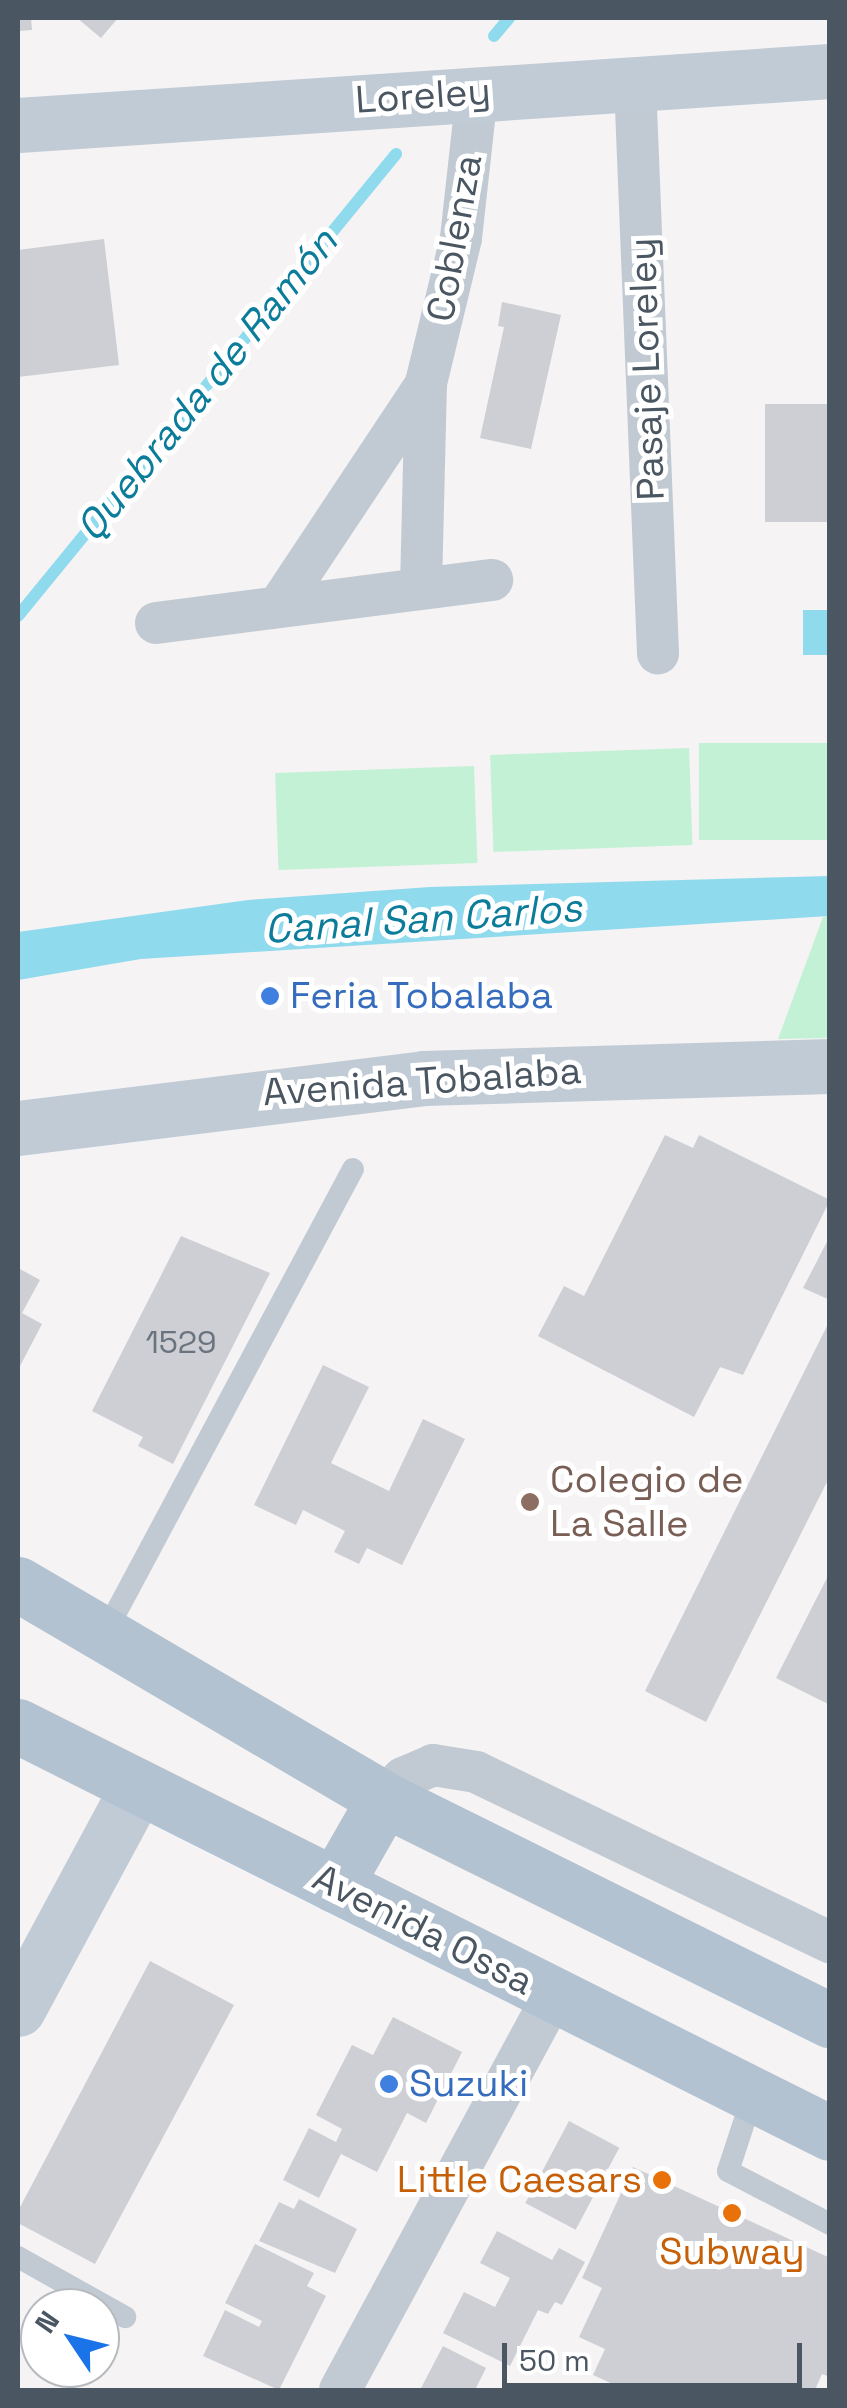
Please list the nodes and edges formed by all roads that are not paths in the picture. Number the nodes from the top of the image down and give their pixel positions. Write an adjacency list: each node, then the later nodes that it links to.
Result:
1 (830, 72): 2 (main road, Loreley)
2 (635, 83): 3 (main road, Loreley); 10 (street, Pasaje Loreley)
3 (472, 92): 4 (main road, Loreley); 5 (street, Coblenza)
4 (18, 124)
5 (426, 383): 7 (street, Coblenza); 8 (street, Coblenza)
6 (492, 580): 7 (street)
7 (422, 587): 8 (street)
8 (280, 604): 9 (street)
9 (156, 623)
10 (658, 654)
11 (830, 1066): 12 (main road, Avenida Tobalaba)
12 (18, 1128)
13 (353, 1169): 15 (lane)
14 (18, 1584): 15 (main road)
15 (105, 1634): 18 (main road)
16 (18, 1726): 17 (main road, Avenida Ossa)
17 (138, 1786): 19 (main road, Avenida Ossa); 22 (main road)
18 (384, 1799): 19 (main road); 20 (street); 23 (main road)
19 (335, 1885): 21 (main road, Avenida Ossa)
20 (830, 1942)
21 (553, 1996): 24 (main road, Avenida Ossa); 29 (street)
22 (18, 2008)
23 (830, 2020)
24 (753, 2095): 25 (main road, Avenida Ossa); 26 (lane)
25 (830, 2133)
26 (830, 2224)
27 (18, 2257): 28 (lane)
28 (125, 2317)
29 (340, 2390)

